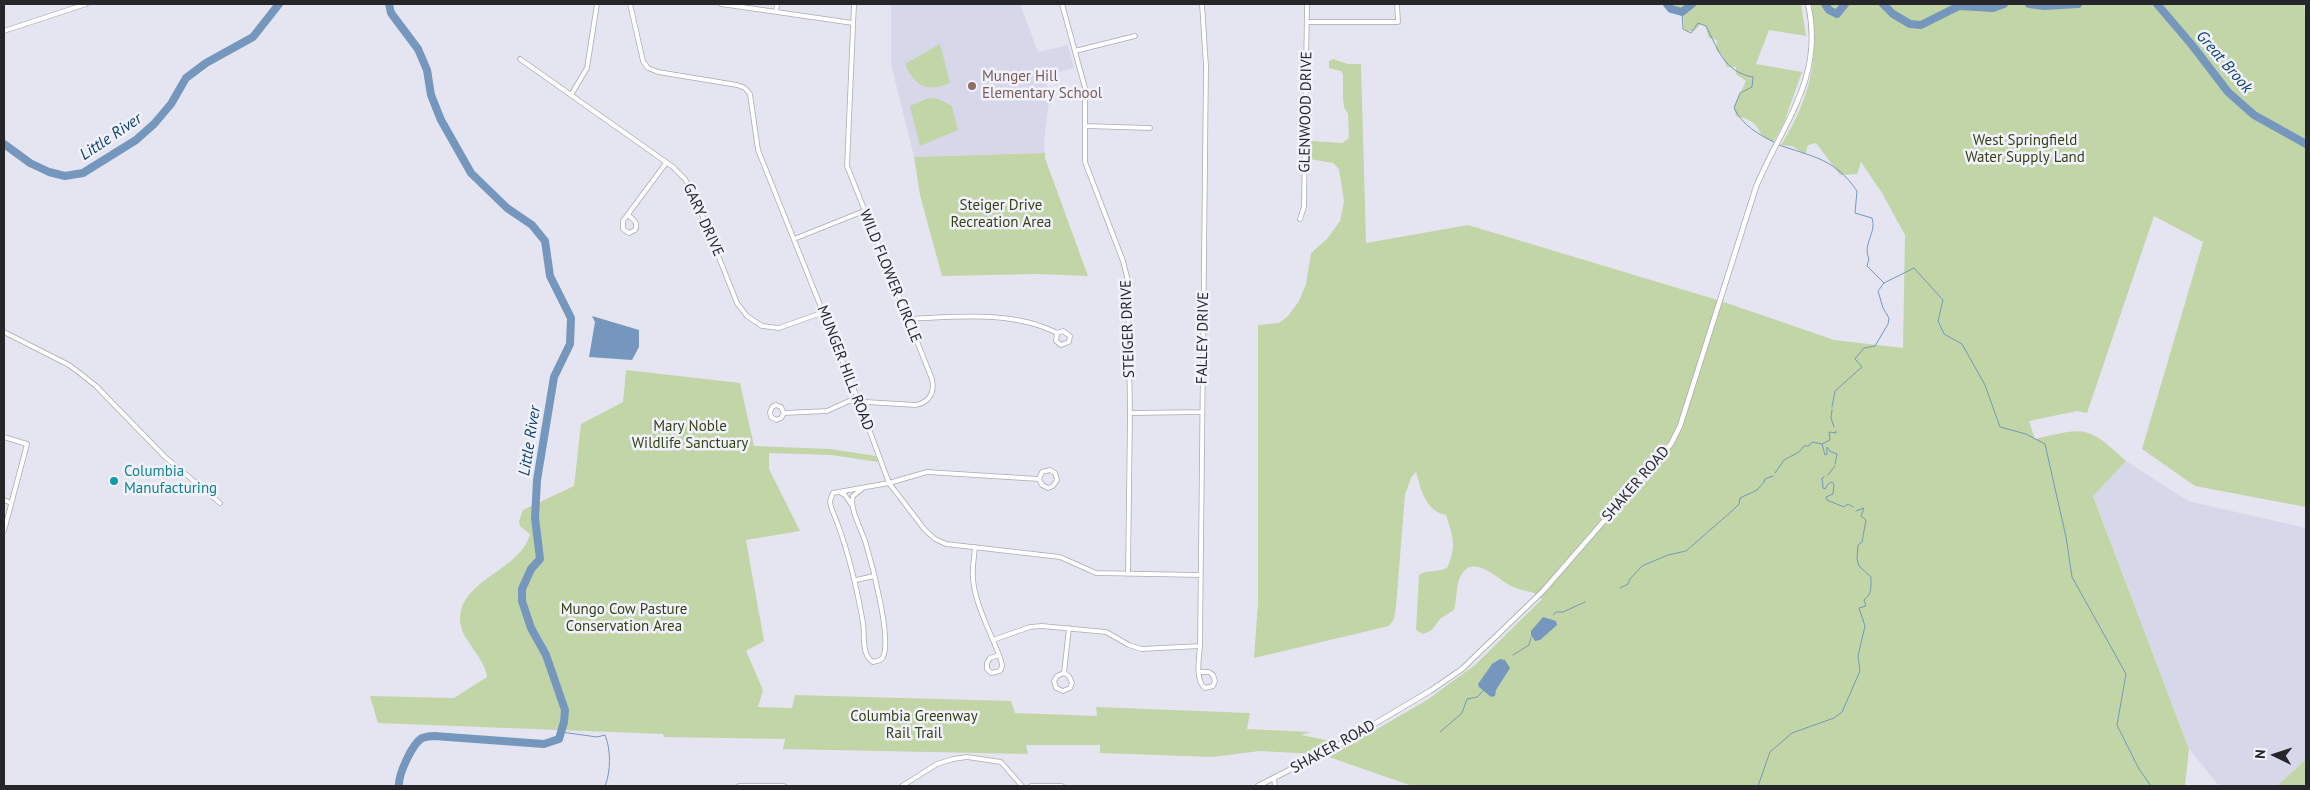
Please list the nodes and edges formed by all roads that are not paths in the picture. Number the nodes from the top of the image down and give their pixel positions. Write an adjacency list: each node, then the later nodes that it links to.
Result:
1 (86, 4): 15 (street)
2 (597, 4): 19 (street)
3 (630, 4): 26 (street, MUNGER HILL ROAD)
4 (720, 4): 12 (street)
5 (777, 4): 12 (street)
6 (854, 4): 14 (street, WILD FLOWER CIRCLE)
7 (1062, 4): 17 (street, STEIGER DRIVE)
8 (1202, 4): 33 (street, FALLEY DRIVE)
9 (1307, 4): 13 (street, GLENWOOD DRIVE)
10 (1397, 4): 13 (street)
11 (1808, 4): 56 (street, SHAKER ROAD)
12 (776, 12): 14 (street)
13 (1307, 22): 25 (street, GLENWOOD DRIVE)
14 (853, 23): 23 (street, WILD FLOWER CIRCLE)
15 (4, 31)
16 (1135, 36): 17 (street)
17 (1075, 52): 20 (street, STEIGER DRIVE)
18 (520, 59): 19 (street, GARY DRIVE)
19 (571, 95): 22 (street, GARY DRIVE)
20 (1085, 126): 21 (street); 34 (street, STEIGER DRIVE)
21 (1150, 128)
22 (666, 163): 24 (street); 27 (street, GARY DRIVE)
23 (864, 211): 26 (street); 28 (street, WILD FLOWER CIRCLE)
24 (628, 215): 24 (street)
25 (1300, 219)
26 (794, 239): 27 (street, MUNGER HILL ROAD)
27 (824, 312): 31 (street, MUNGER HILL ROAD)
28 (908, 319): 30 (street); 31 (street, WILD FLOWER CIRCLE)
29 (4, 332): 42 (street)
30 (1057, 333)
31 (859, 402): 32 (street, WILD FLOWER CIRCLE); 37 (street, MUNGER HILL ROAD)
32 (784, 412)
33 (1202, 412): 34 (street); 47 (street, FALLEY DRIVE)
34 (1130, 413): 46 (street, STEIGER DRIVE)
35 (4, 437): 41 (street)
36 (1039, 479): 36 (street); 37 (street)
37 (889, 482): 38 (street); 45 (street, MUNGER HILL ROAD)
38 (863, 488): 39 (street); 43 (street)
39 (838, 492): 43 (street); 49 (street)
40 (4, 500): 41 (street)
41 (12, 503): 44 (street)
42 (220, 503)
43 (852, 506): 48 (street)
44 (4, 531)
45 (976, 547): 46 (street, MUNGER HILL ROAD); 51 (street)
46 (1128, 574): 47 (street, MUNGER HILL ROAD)
47 (1200, 575): 52 (street, FALLEY DRIVE)
48 (874, 576): 49 (street); 49 (street)
49 (856, 580)
50 (1069, 628): 51 (street); 52 (street); 55 (street)
51 (993, 640): 53 (street)
52 (1200, 646): 54 (street, FALLEY DRIVE)
53 (999, 655): 53 (street)
54 (1199, 672): 54 (street)
55 (1064, 674): 55 (street)
56 (1274, 778): 63 (street, SHAKER ROAD); 64 (street)
57 (739, 786): 58 (street)
58 (784, 786)
59 (902, 786): 60 (street)
60 (1022, 786)
61 (1031, 786): 62 (street)
62 (1062, 786)
63 (1258, 786)
64 (1275, 786)

